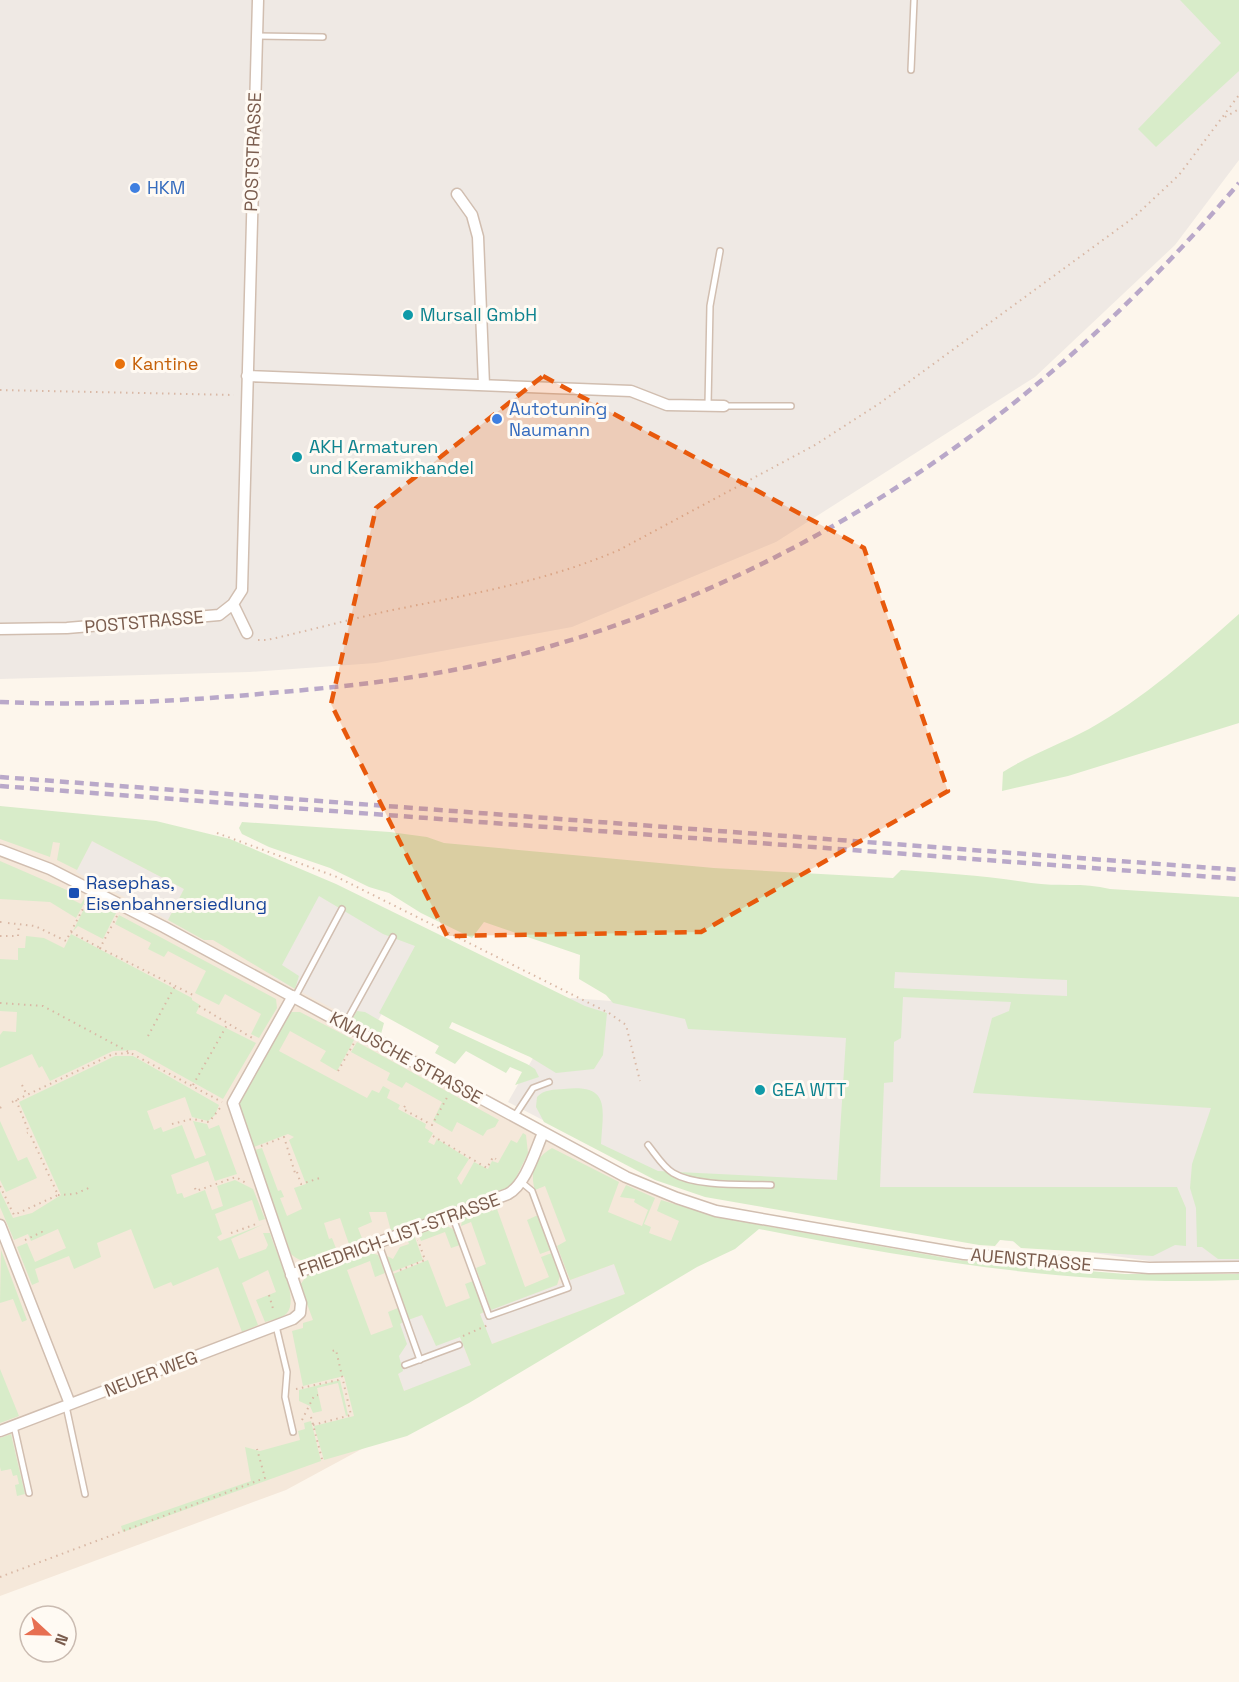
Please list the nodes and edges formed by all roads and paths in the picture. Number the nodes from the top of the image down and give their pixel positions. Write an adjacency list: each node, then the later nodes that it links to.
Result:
1 (258, 0): 3 (street, POSTSTRASSE)
2 (914, 0): 5 (lane)
3 (257, 36): 4 (lane); 11 (street, POSTSTRASSE)
4 (323, 37)
5 (911, 70)
6 (1239, 95): 8 (path)
7 (1239, 109): 8 (path)
8 (1223, 118): 20 (path)
9 (457, 194): 12 (street)
10 (720, 251): 17 (lane)
11 (247, 376): 12 (street); 14 (street, POSTSTRASSE)
12 (484, 385): 17 (street)
13 (0, 390): 14 (path)
14 (246, 395): 18 (street, POSTSTRASSE)
15 (724, 406): 16 (lane); 17 (street)
16 (791, 406)
17 (708, 407)
18 (233, 604): 19 (street, POSTSTRASSE); 20 (street)
19 (0, 629)
20 (246, 633)
21 (217, 833): 47 (path)
22 (0, 850): 23 (street, KNAUSCHE STRASSE)
23 (93, 890): 24 (street, KNAUSCHE STRASSE); 28 (path)
24 (123, 905): 31 (path); 37 (street, KNAUSCHE STRASSE)
25 (342, 909): 37 (lane)
26 (8, 923): 27 (path)
27 (19, 924): 28 (path); 29 (path)
28 (70, 932): 31 (path)
29 (0, 936)
30 (393, 937): 41 (lane)
31 (100, 948): 33 (path)
32 (123, 953): 33 (path)
33 (120, 958): 35 (path)
34 (175, 981): 35 (path)
35 (174, 986): 36 (path); 43 (path)
36 (193, 995)
37 (294, 997): 41 (street, KNAUSCHE STRASSE); 44 (street, FRIEDRICH-LIST-STRASSE)
38 (0, 1003): 45 (path)
39 (199, 1006): 40 (path)
40 (227, 1024): 44 (path); 51 (path)
41 (345, 1024): 42 (street, KNAUSCHE STRASSE)
42 (360, 1032): 46 (path); 49 (street, KNAUSCHE STRASSE)
43 (148, 1036)
44 (265, 1045): 63 (street, FRIEDRICH-LIST-STRASSE)
45 (133, 1053): 51 (path); 52 (path)
46 (338, 1071)
47 (640, 1081)
48 (549, 1082): 58 (lane)
49 (455, 1084): 56 (path); 58 (street, KNAUSCHE STRASSE)
50 (22, 1085): 52 (path)
51 (192, 1086): 59 (path)
52 (27, 1095): 53 (path)
53 (16, 1100): 54 (path); 72 (path)
54 (12, 1102)
55 (5, 1105): 57 (path)
56 (405, 1106)
57 (0, 1108)
58 (514, 1117): 60 (street, KNAUSCHE STRASSE)
59 (172, 1124)
60 (543, 1133): 67 (street, FRIEDRICH-LIST-STRASSE); 77 (street, KNAUSCHE STRASSE)
61 (433, 1136): 64 (path)
62 (648, 1145): 68 (lane)
63 (247, 1151): 66 (path); 74 (street, FRIEDRICH-LIST-STRASSE)
64 (496, 1159)
65 (236, 1178): 71 (path)
66 (320, 1178)
67 (520, 1181): 73 (street, FRIEDRICH-LIST-STRASSE); 87 (lane)
68 (771, 1185)
69 (0, 1186): 72 (path)
70 (91, 1187): 72 (path)
71 (195, 1188)
72 (58, 1195)
73 (452, 1215): 76 (street, FRIEDRICH-LIST-STRASSE); 87 (lane)
74 (272, 1218): 78 (path); 84 (street, FRIEDRICH-LIST-STRASSE)
75 (0, 1225): 96 (street)
76 (414, 1229): 81 (street, FRIEDRICH-LIST-STRASSE); 83 (path)
77 (825, 1230): 82 (street, AUENSTRASSE)
78 (231, 1233)
79 (43, 1236): 80 (path)
80 (25, 1240)
81 (378, 1242): 83 (lane); 84 (street, FRIEDRICH-LIST-STRASSE)
82 (1239, 1267)
83 (389, 1274): 91 (lane)
84 (291, 1275): 86 (street, FRIEDRICH-LIST-STRASSE)
85 (269, 1295): 88 (path)
86 (300, 1313): 88 (street, NEUER WEG)
87 (489, 1316): 89 (path)
88 (277, 1325): 96 (street, NEUER WEG); 102 (lane)
89 (459, 1345): 91 (lane)
90 (332, 1351): 93 (path)
91 (420, 1359): 92 (lane)
92 (405, 1365)
93 (342, 1378): 94 (path); 99 (path)
94 (295, 1389)
95 (318, 1395): 98 (path)
96 (68, 1405): 100 (street, NEUER WEG); 106 (lane)
97 (311, 1418): 99 (path)
98 (302, 1420)
99 (313, 1425): 104 (path)
100 (14, 1426): 101 (street, NEUER WEG); 105 (lane)
101 (0, 1431)
102 (293, 1432)
103 (257, 1449): 107 (path)
104 (322, 1459)
105 (29, 1493)
106 (85, 1494)
107 (0, 1577)

